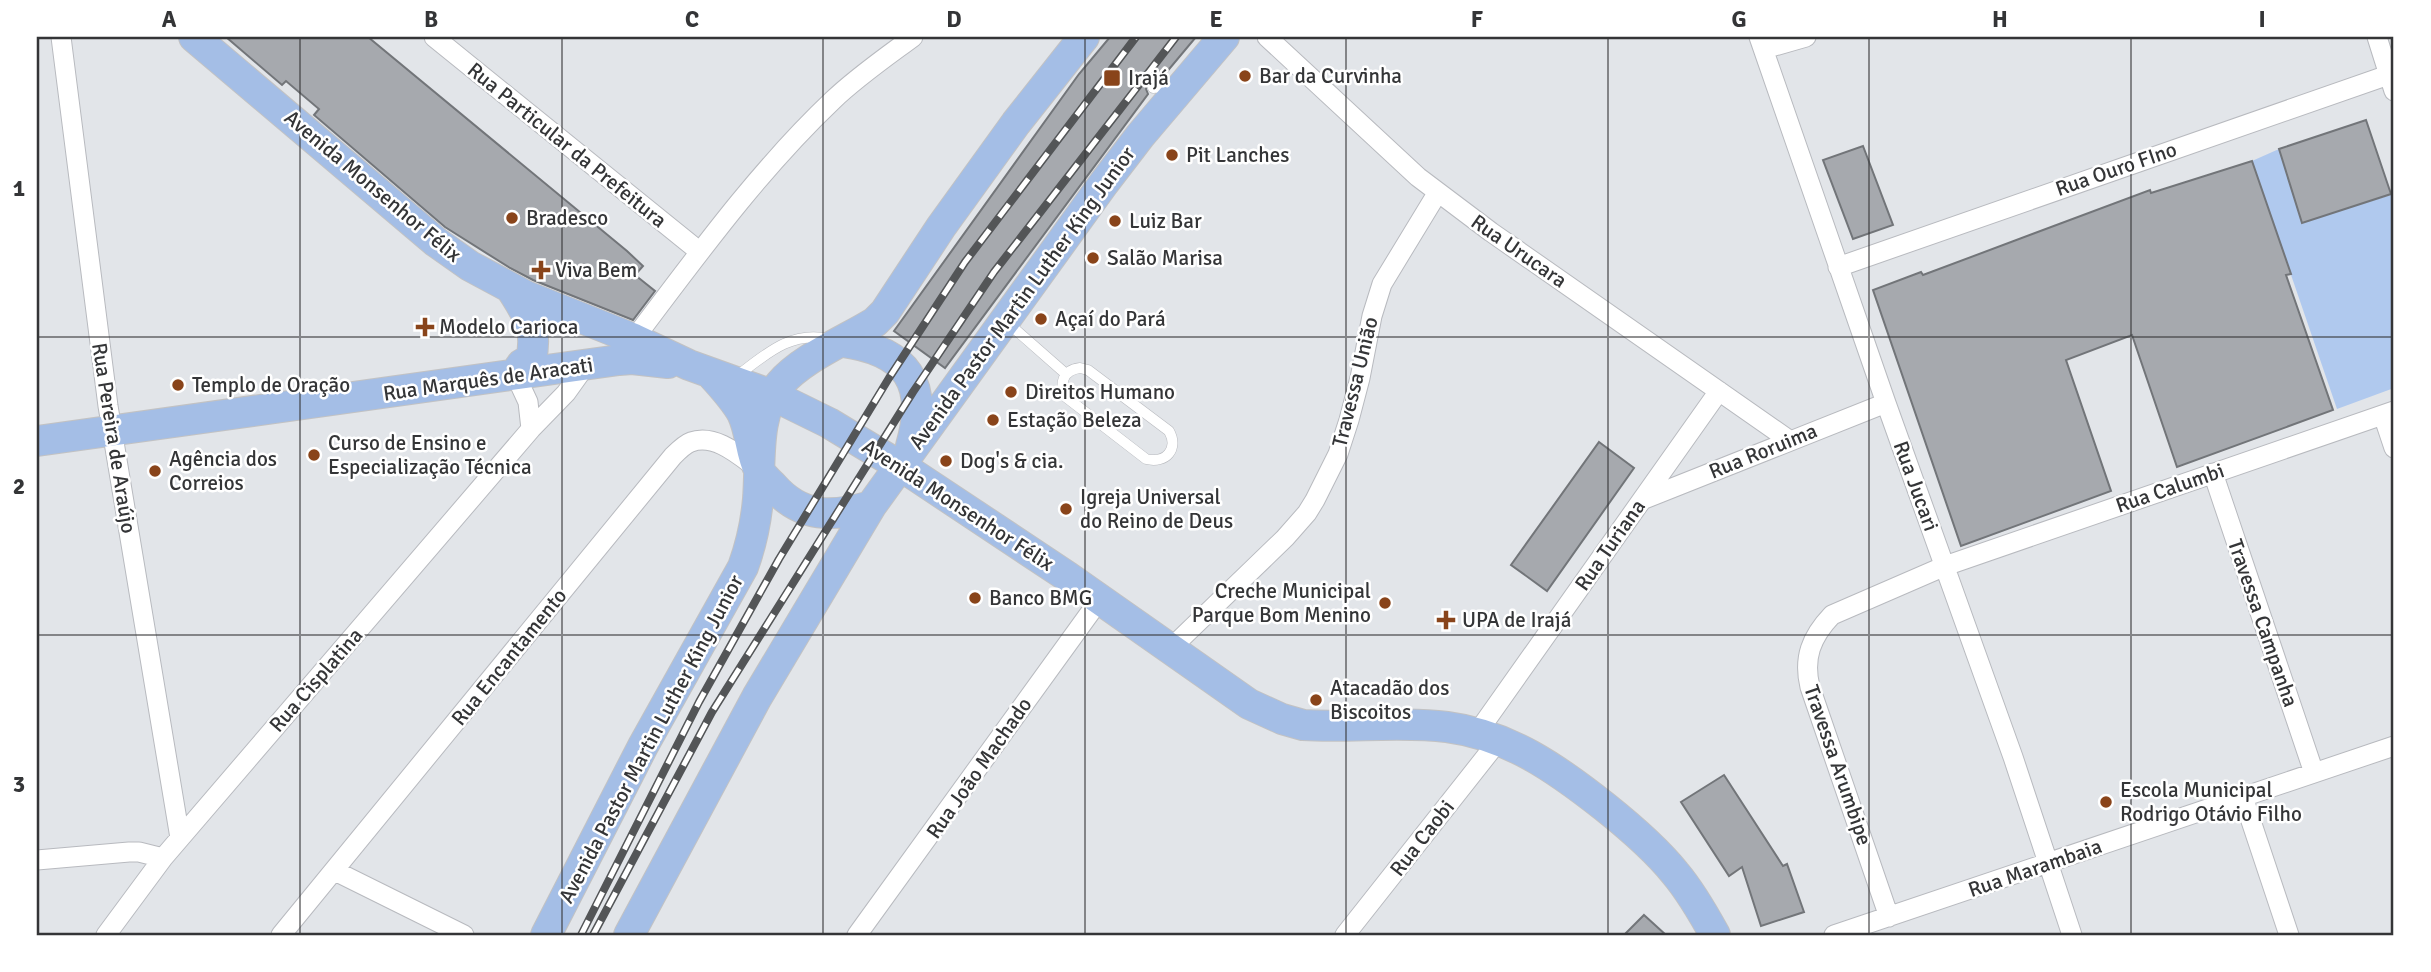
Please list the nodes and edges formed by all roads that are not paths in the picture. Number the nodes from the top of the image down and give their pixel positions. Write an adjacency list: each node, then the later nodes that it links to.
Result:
1 (61, 37): 30 (street, Rua Pereira de Araújo)
2 (434, 37): 15 (street, Rua Particular da Prefeitura)
3 (913, 37): 15 (street)
4 (1084, 37): 20 (main road)
5 (1224, 37): 12 (main road, Avenida Pastor Martin Luther King Junior)
6 (1267, 37): 14 (street, Rua Urucara)
7 (1806, 37): 10 (street)
8 (2376, 37): 11 (street)
9 (204, 40): 17 (main road, Avenida Monsenhor Félix)
10 (1762, 43): 16 (street, Rua Jucari)
11 (2392, 80): 16 (street, Rua Ouro FIno)
12 (1185, 82): 13 (lane); 18 (main road, Avenida Pastor Martin Luther King Junior)
13 (1153, 88)
14 (1438, 192): 25 (street, Rua Urucara); 41 (street, Travessa União)
15 (700, 252): 19 (street)
16 (1838, 267): 27 (street, Rua Jucari)
17 (512, 290): 19 (main road, Avenida Monsenhor Félix); 22 (main road)
18 (1005, 320): 24 (lane); 34 (main road, Avenida Pastor Martin Luther King Junior)
19 (634, 339): 22 (main road); 23 (main road, Avenida Monsenhor Félix)
20 (843, 342): 23 (lane); 26 (main road); 34 (main road)
21 (586, 365): 22 (main road, Rua Marquês de Aracati); 23 (main road, Rua Marquês de Aracati); 29 (street, Rua Cisplatina)
22 (523, 367): 29 (street); 30 (main road, Rua Marquês de Aracati)
23 (710, 373): 26 (main road, Avenida Monsenhor Félix); 35 (main road)
24 (1066, 374): 24 (lane)
25 (1719, 391): 31 (street, Rua Urucara); 37 (street, Rua Turiana)
26 (772, 395): 34 (main road, Avenida Monsenhor Félix); 35 (main road, Avenida Pastor Martin Luther King Junior)
27 (1886, 403): 31 (street, Rua Roruima); 39 (street, Rua Jucari)
28 (2389, 413): 33 (street); 36 (street, Rua Calumbi)
29 (531, 429): 46 (street, Rua Cisplatina)
30 (111, 431): 32 (main road, Rua Marquês de Aracati); 46 (street, Rua Pereira de Araújo)
31 (1789, 440): 37 (street, Rua Roruima)
32 (37, 441)
33 (2394, 448)
34 (904, 459): 38 (main road, Avenida Pastor Martin Luther King Junior); 40 (main road, Avenida Monsenhor Félix)
35 (759, 470): 38 (main road); 50 (street, Rua Encantamento); 55 (main road, Avenida Pastor Martin Luther King Junior)
36 (2213, 473): 39 (street, Rua Calumbi); 44 (street, Travessa Campanha)
37 (1641, 500): 42 (street, Rua Turiana)
38 (871, 506): 56 (main road, Avenida Pastor Martin Luther King Junior)
39 (1945, 566): 49 (street, Rua Jucari); 51 (street, Travessa Arumbipe)
40 (1100, 599): 41 (main road, Avenida Monsenhor Félix); 57 (street, Rua João Machado)
41 (1169, 650): 42 (main road, Avenida Monsenhor Félix)
42 (1488, 736): 58 (street, Rua Caobi); 59 (main road, Avenida Monsenhor Félix)
43 (2394, 746): 44 (street, Rua Marambaia)
44 (2314, 773): 45 (street, Rua Marambaia)
45 (2243, 797): 49 (street, Rua Marambaia); 62 (street)
46 (180, 838): 47 (street, Rua Cisplatina)
47 (163, 858): 48 (street); 52 (street, Rua Cisplatina)
48 (37, 860)
49 (2048, 865): 51 (street, Rua Marambaia); 61 (street, Rua Jucari)
50 (335, 871): 53 (street, Rua Encantamento); 54 (street)
51 (1889, 916): 60 (street, Rua Marambaia)
52 (114, 933)
53 (281, 935)
54 (464, 935)
55 (547, 935)
56 (629, 935)
57 (857, 935)
58 (1345, 935)
59 (1715, 935)
60 (1834, 935)
61 (2072, 935)
62 (2289, 935)

